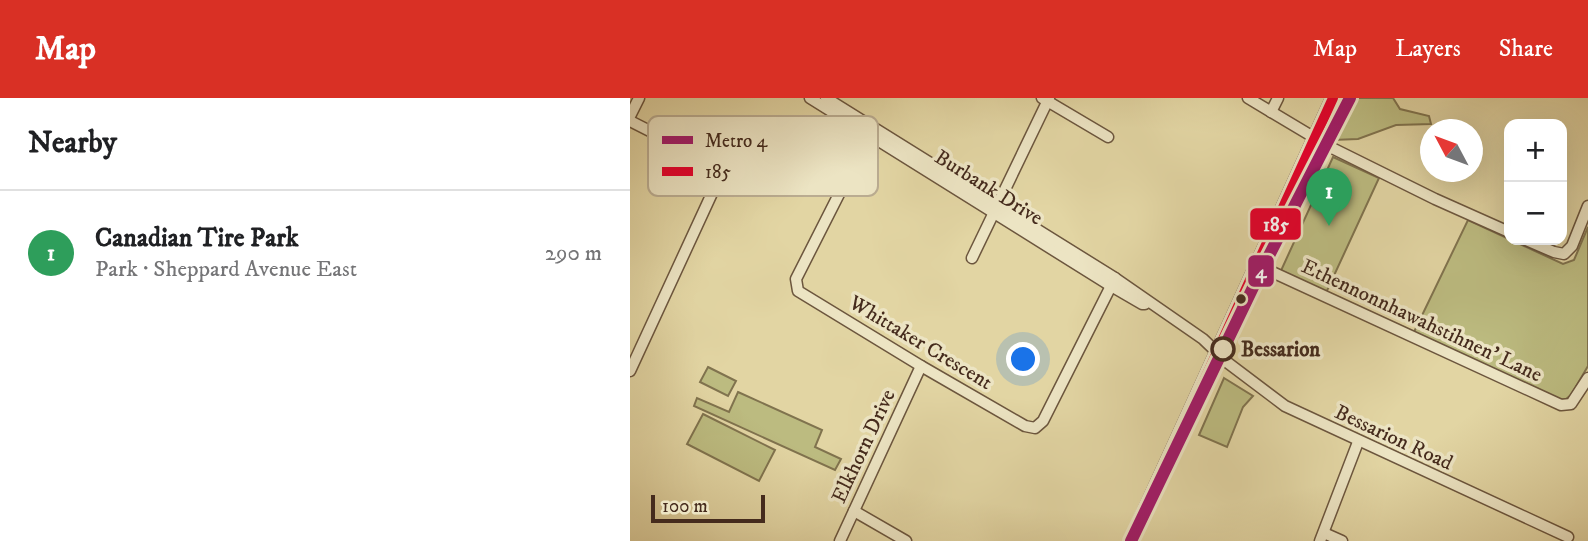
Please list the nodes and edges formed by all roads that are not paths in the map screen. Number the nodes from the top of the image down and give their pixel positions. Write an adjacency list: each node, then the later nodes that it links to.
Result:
1 (639, 98): 11 (street)
2 (810, 98): 9 (street, Burbank Drive)
3 (826, 98): 10 (street, Burbank Drive)
4 (1248, 98): 8 (street)
5 (1278, 98): 8 (street)
6 (1333, 98): 15 (main road)
7 (1046, 99): 14 (street); 19 (street)
8 (1272, 112): 15 (street)
9 (843, 116)
10 (851, 116)
11 (630, 119): 12 (street)
12 (648, 129)
13 (878, 135): 19 (street, Burbank Drive)
14 (1108, 137)
15 (1315, 139): 20 (street); 23 (main road)
16 (711, 196): 27 (street)
17 (838, 196): 26 (street, Whittaker Crescent)
18 (1588, 206): 21 (street)
19 (995, 209): 22 (street); 24 (street, Burbank Drive)
20 (1504, 230)
21 (1538, 245)
22 (972, 258)
23 (1257, 268): 25 (main road); 28 (street, Ethennonnhawahstihnen' Lane)
24 (1113, 282): 25 (street, Burbank Drive); 26 (street, Whittaker Crescent)
25 (1216, 352): 29 (street, Bessarion Road); 35 (main road)
26 (920, 366): 30 (street, Elkhorn Drive)
27 (630, 370)
28 (1588, 378)
29 (1358, 442): 31 (street); 32 (street, Bessarion Road)
30 (854, 511): 33 (street, Elkhorn Drive); 34 (street)
31 (1322, 537): 36 (street)
32 (1568, 537)
33 (840, 541)
34 (906, 541)
35 (1131, 541)
36 (1342, 541)

